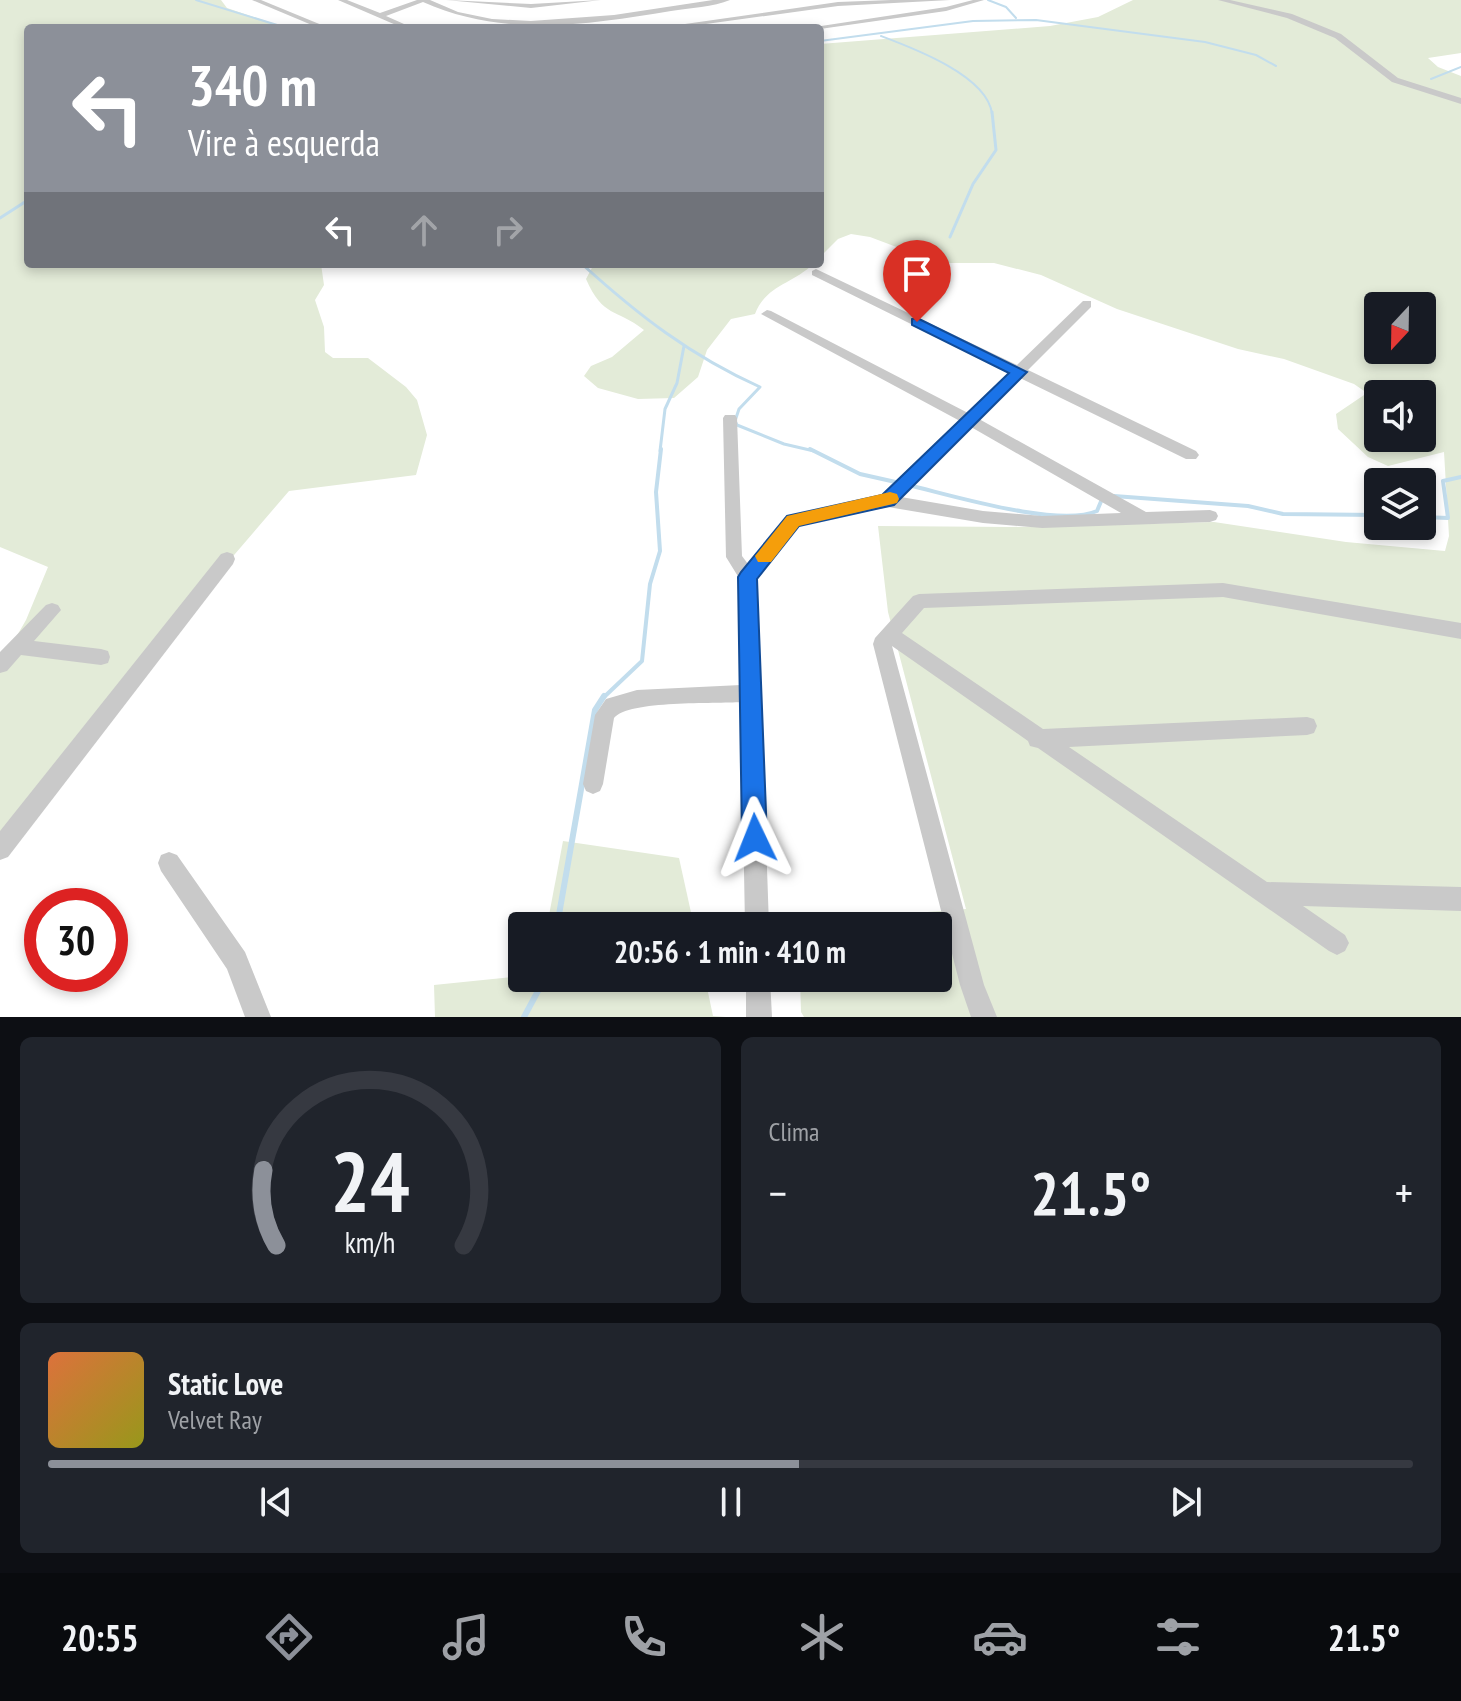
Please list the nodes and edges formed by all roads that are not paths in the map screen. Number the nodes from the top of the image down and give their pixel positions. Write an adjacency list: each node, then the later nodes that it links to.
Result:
1 (255, 0): 14 (street)
2 (341, 0): 12 (street)
3 (423, 0): 12 (street); 13 (street)
4 (449, 0): 11 (street)
5 (598, 0): 11 (street)
6 (727, 0): 13 (street)
7 (947, 0): 10 (street)
8 (981, 0): 17 (street)
9 (1221, 0): 18 (street)
10 (896, 1): 16 (street)
11 (571, 3): 13 (street)
12 (382, 15): 15 (street)
13 (584, 19)
14 (315, 24)
15 (401, 24)
16 (690, 24)
17 (824, 26)
18 (1461, 101)
19 (816, 273): 22 (street)
20 (1087, 304): 22 (street)
21 (767, 314): 24 (street)
22 (1019, 372): 24 (street); 25 (street)
23 (730, 418): 30 (street)
24 (970, 420): 26 (street); 28 (street)
25 (1191, 455)
26 (888, 501): 28 (street); 30 (street)
27 (1210, 516): 28 (street)
28 (1145, 519)
29 (227, 559): 41 (street)
30 (748, 577): 37 (street)
31 (52, 610): 34 (street)
32 (1461, 631): 33 (street)
33 (890, 635): 39 (street); 50 (street)
34 (17, 647): 35 (street); 36 (street)
35 (101, 657)
36 (0, 665)
37 (751, 693): 40 (street); 45 (street)
38 (1307, 726): 39 (street)
39 (1037, 739): 43 (street)
40 (593, 784)
41 (0, 849)
42 (169, 863): 48 (street)
43 (1263, 893): 44 (street); 46 (street)
44 (1461, 899)
45 (757, 912)
46 (1337, 943)
47 (758, 992): 49 (street)
48 (258, 1017)
49 (759, 1017)
50 (984, 1017)

